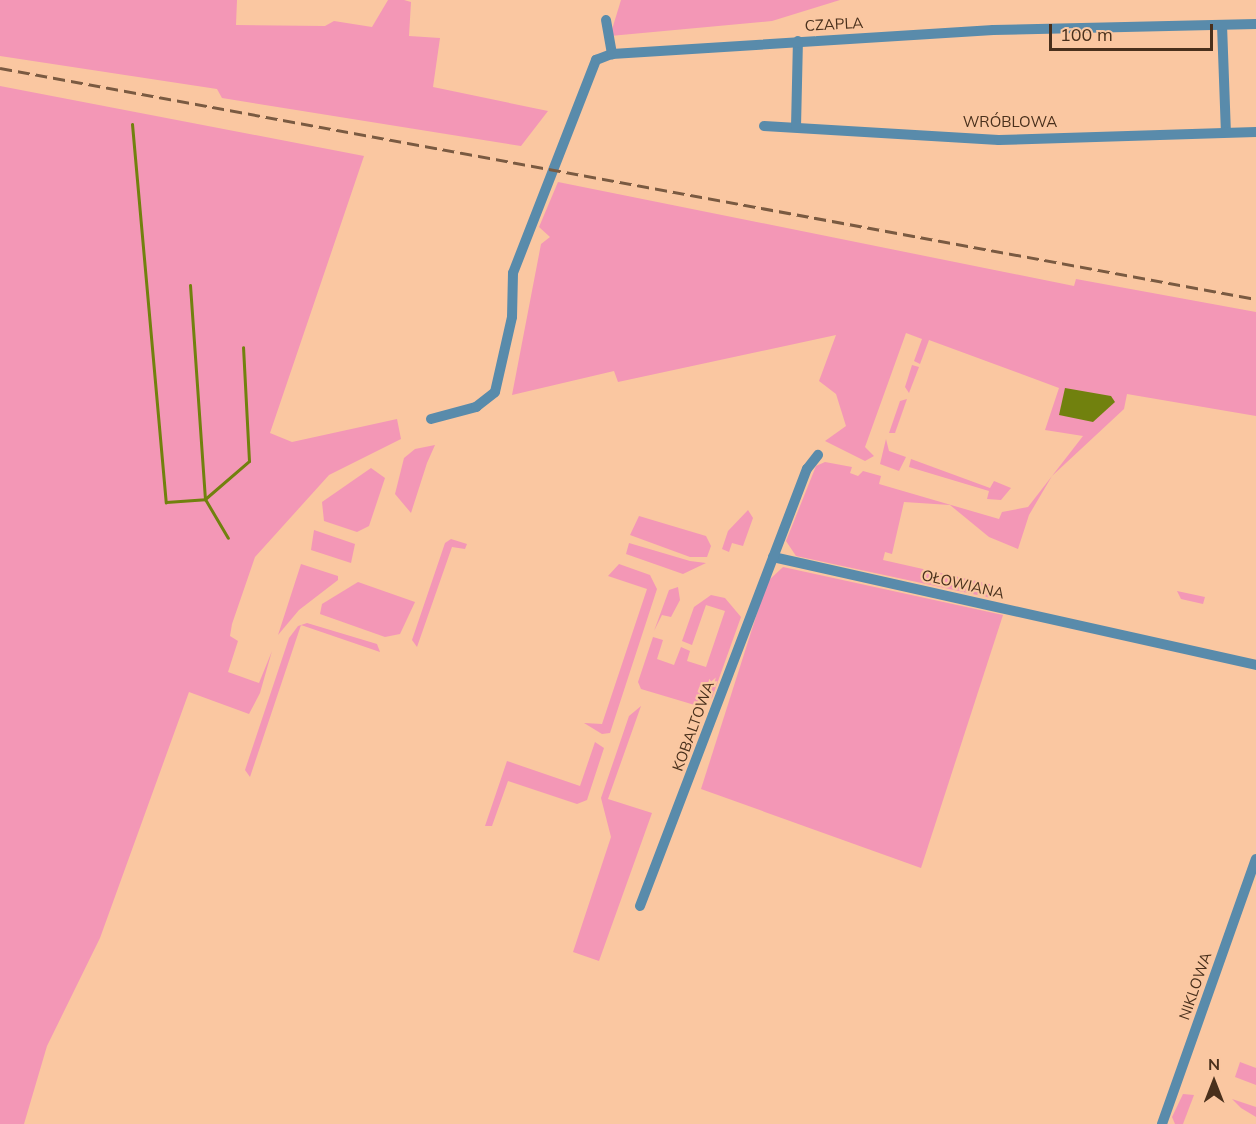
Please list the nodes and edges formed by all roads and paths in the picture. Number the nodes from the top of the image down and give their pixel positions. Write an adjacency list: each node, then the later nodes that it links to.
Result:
1 (606, 20): 5 (street)
2 (1256, 24): 3 (street, CZAPLA)
3 (1222, 25): 4 (street, CZAPLA); 8 (street)
4 (798, 41): 5 (street, CZAPLA); 7 (street)
5 (612, 54): 10 (street)
6 (764, 126): 7 (street, WRÓBLOWA)
7 (796, 127): 8 (street, WRÓBLOWA)
8 (1226, 132): 9 (street, WRÓBLOWA)
9 (1256, 132)
10 (431, 419)
11 (818, 455): 12 (street)
12 (773, 557): 13 (street, OŁOWIANA); 15 (street, KOBALTOWA)
13 (1256, 665)
14 (1256, 859): 16 (street, NIKLOWA)
15 (640, 906)
16 (1162, 1124)

